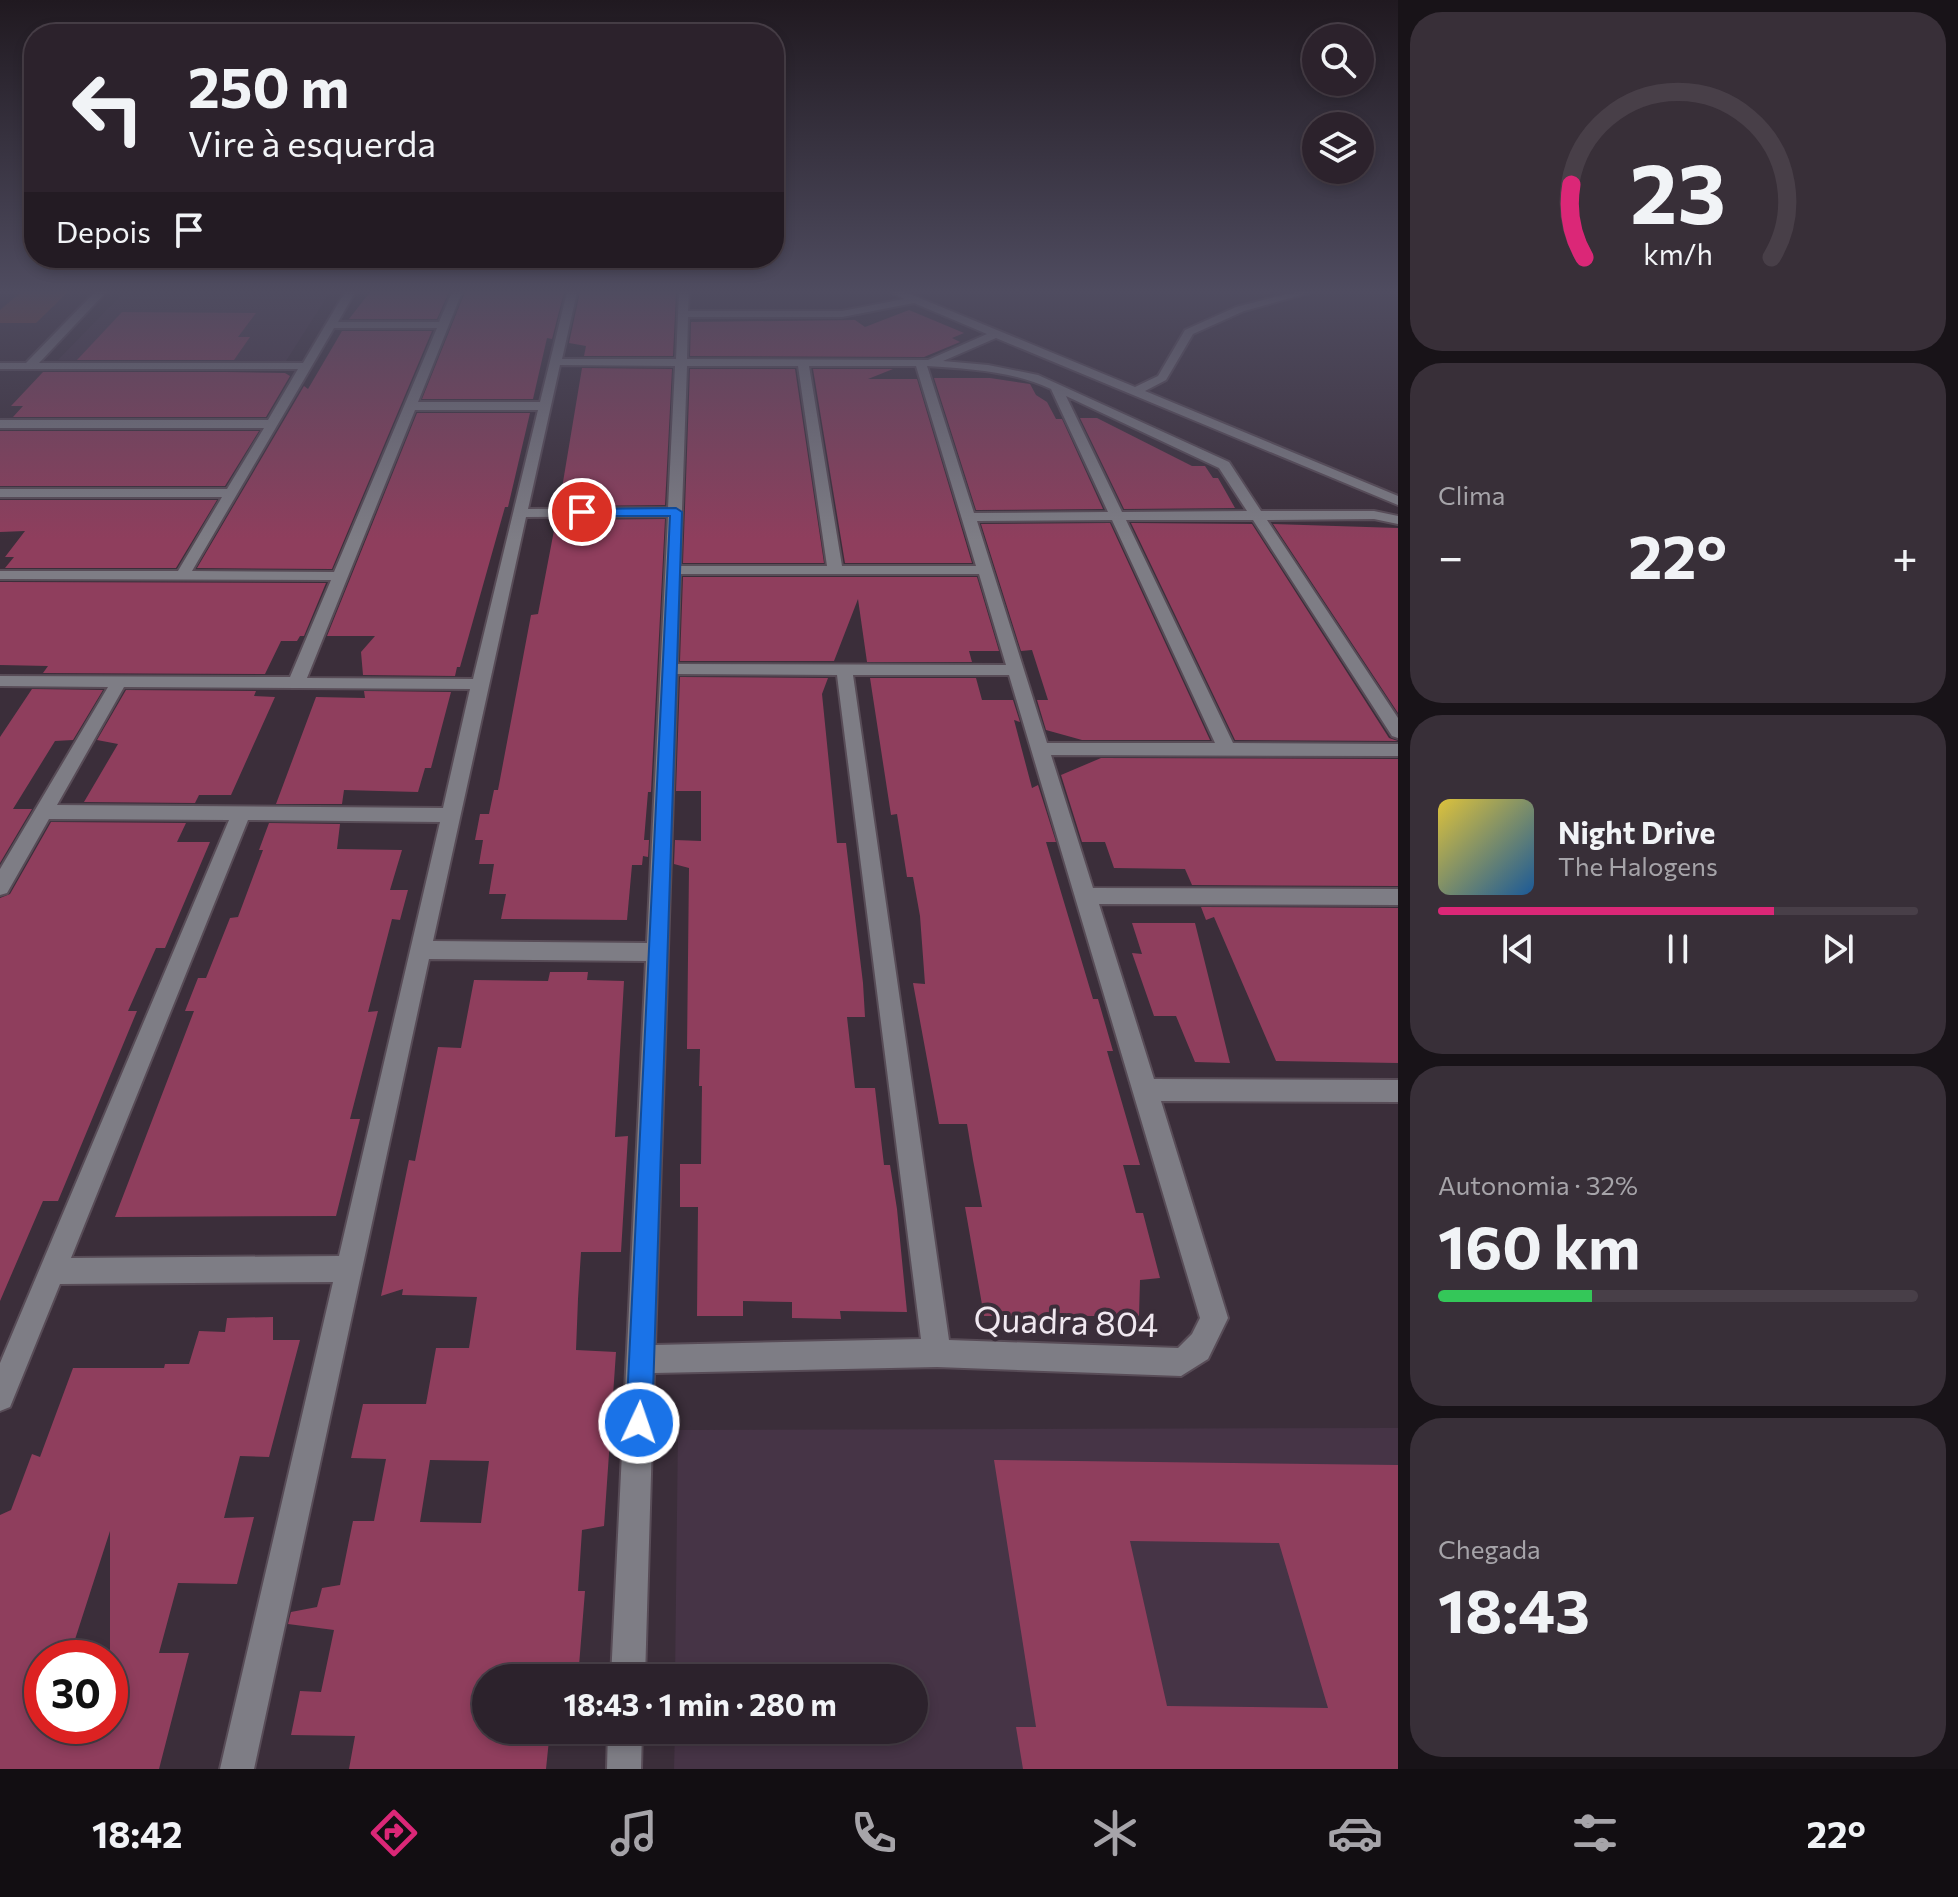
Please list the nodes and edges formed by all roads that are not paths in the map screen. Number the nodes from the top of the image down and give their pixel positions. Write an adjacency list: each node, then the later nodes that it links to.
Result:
1 (301, 375): 15 (street)
2 (424, 375): 12 (street)
3 (552, 375): 13 (street)
4 (681, 375): 19 (street)
5 (805, 375): 25 (street)
6 (928, 375): 23 (street, Quadra 804)
7 (1022, 375): 10 (street)
8 (1092, 375): 11 (street)
9 (1164, 375): 11 (street)
10 (1056, 387): 21 (street); 22 (street)
11 (1134, 392): 18 (street)
12 (412, 406): 13 (street); 30 (street)
13 (545, 406): 20 (street)
14 (0, 424): 15 (street)
15 (273, 424): 17 (street)
16 (0, 493): 17 (street)
17 (231, 493): 29 (street)
18 (1398, 501)
19 (676, 512): 20 (street); 26 (street)
20 (520, 513): 37 (street)
21 (1116, 515): 22 (street); 23 (street); 39 (street)
22 (1257, 515): 24 (street); 38 (street)
23 (970, 517): 27 (street, Quadra 804)
24 (1398, 520)
25 (835, 569): 26 (street); 27 (street)
26 (674, 570): 32 (street)
27 (983, 570): 33 (street, Quadra 804)
28 (0, 575): 29 (street)
29 (182, 576): 30 (street)
30 (339, 576): 36 (street)
31 (844, 668): 32 (street); 33 (street); 54 (street)
32 (669, 669): 49 (street)
33 (1016, 670): 40 (street, Quadra 804)
34 (0, 681): 35 (street)
35 (119, 682): 36 (street); 42 (street)
36 (296, 683): 37 (street)
37 (480, 684): 44 (street)
38 (1398, 732)
39 (1226, 748): 40 (street); 41 (street)
40 (1039, 749): 46 (street, Quadra 804)
41 (1398, 750)
42 (45, 812): 43 (street); 45 (street)
43 (241, 813): 44 (street); 53 (street)
44 (450, 815): 48 (street)
45 (0, 887)
46 (1085, 896): 47 (street); 50 (street, Quadra 804)
47 (1398, 897)
48 (420, 950): 49 (street); 52 (street)
49 (657, 952): 55 (street)
50 (1146, 1090): 51 (street); 54 (street, Quadra 804)
51 (1398, 1091)
52 (349, 1269): 53 (street); 59 (street)
53 (52, 1271): 56 (street)
54 (937, 1353): 55 (street, Quadra 804)
55 (642, 1359): 57 (street)
56 (0, 1397)
57 (629, 1664)
58 (625, 1744): 60 (street)
59 (237, 1769)
60 (624, 1769)

